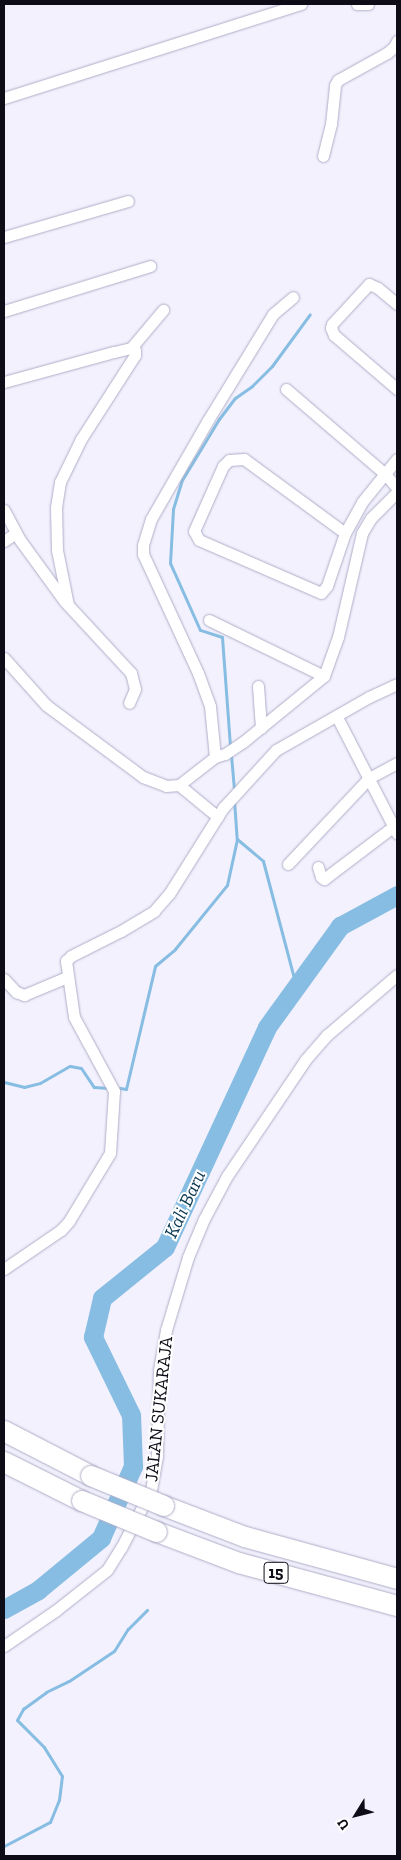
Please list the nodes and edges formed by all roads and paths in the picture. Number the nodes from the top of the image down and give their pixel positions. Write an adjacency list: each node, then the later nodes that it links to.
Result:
1 (301, 4): 5 (street)
2 (357, 4): 3 (street)
3 (368, 4)
4 (397, 41): 6 (street)
5 (4, 98)
6 (323, 156)
7 (128, 200): 8 (street)
8 (4, 237)
9 (150, 266): 13 (street)
10 (293, 297): 35 (street)
11 (397, 304): 17 (street)
12 (163, 310): 14 (street)
13 (4, 311)
14 (131, 348): 15 (street); 26 (street)
15 (4, 382)
16 (286, 389): 19 (street)
17 (397, 389)
18 (397, 460): 19 (street)
19 (385, 474): 20 (street); 24 (street)
20 (397, 488)
21 (397, 492): 29 (street)
22 (5, 518): 23 (street)
23 (16, 533): 25 (street); 26 (street)
24 (345, 533): 24 (street)
25 (4, 541)
26 (68, 606): 32 (street)
27 (210, 620): 29 (street)
28 (4, 658): 38 (street)
29 (324, 676): 34 (street)
30 (397, 684): 33 (street)
31 (258, 686): 34 (street)
32 (129, 703)
33 (337, 717): 37 (street); 39 (street)
34 (262, 728): 35 (street)
35 (220, 756): 38 (street)
36 (397, 762): 37 (street)
37 (369, 778): 40 (street); 41 (street)
38 (179, 785): 39 (street)
39 (221, 813): 44 (street)
40 (396, 830): 42 (street)
41 (288, 864)
42 (318, 866)
43 (397, 975): 51 (street, JALAN SUKARAJA)
44 (67, 977): 45 (street); 46 (street)
45 (4, 979)
46 (4, 1269)
47 (4, 1431): 49 (highway, 15, bridge)
48 (4, 1462): 50 (highway, 15, bridge)
49 (397, 1579)
50 (397, 1606)
51 (4, 1646)

